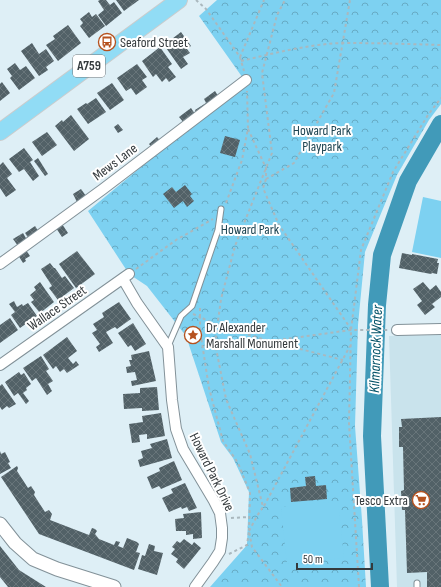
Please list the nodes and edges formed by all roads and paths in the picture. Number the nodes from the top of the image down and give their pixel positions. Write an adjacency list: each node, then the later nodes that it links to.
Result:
1 (179, 0): 14 (main road, A759)
2 (196, 0): 9 (path)
3 (264, 0): 9 (path)
4 (285, 0): 8 (path)
5 (350, 0): 6 (path)
6 (343, 43): 7 (path); 8 (path); 16 (path)
7 (441, 45)
8 (266, 55): 10 (path); 15 (path)
9 (240, 57): 10 (path)
10 (242, 61): 11 (path)
11 (246, 80): 13 (path); 18 (street, Mews Lane)
12 (441, 98): 25 (path)
13 (248, 128): 15 (path); 17 (path)
14 (0, 132)
15 (266, 168): 16 (path); 23 (path)
16 (266, 179): 25 (path)
17 (221, 209): 19 (path); 21 (lane)
18 (0, 264)
19 (126, 277): 29 (street); 31 (street, Wallace Street)
20 (200, 303): 22 (path)
21 (181, 316): 22 (path); 29 (lane)
22 (200, 317): 23 (path); 33 (path)
23 (217, 325): 27 (path); 32 (path)
24 (441, 329): 26 (street)
25 (351, 330): 26 (path); 27 (path); 28 (path)
26 (397, 330)
27 (269, 341): 30 (path)
28 (351, 345): 30 (path); 41 (path)
29 (168, 347): 34 (street, Howard Park Drive)
30 (343, 360): 32 (path)
31 (0, 365)
32 (263, 507): 36 (path)
33 (250, 517): 34 (path); 36 (path)
34 (220, 519): 37 (street, Howard Park Drive)
35 (0, 524): 38 (street)
36 (249, 532): 37 (path); 40 (path)
37 (213, 562): 39 (street, Howard Park Drive)
38 (114, 587)
39 (194, 587)
40 (282, 587)
41 (359, 587)

